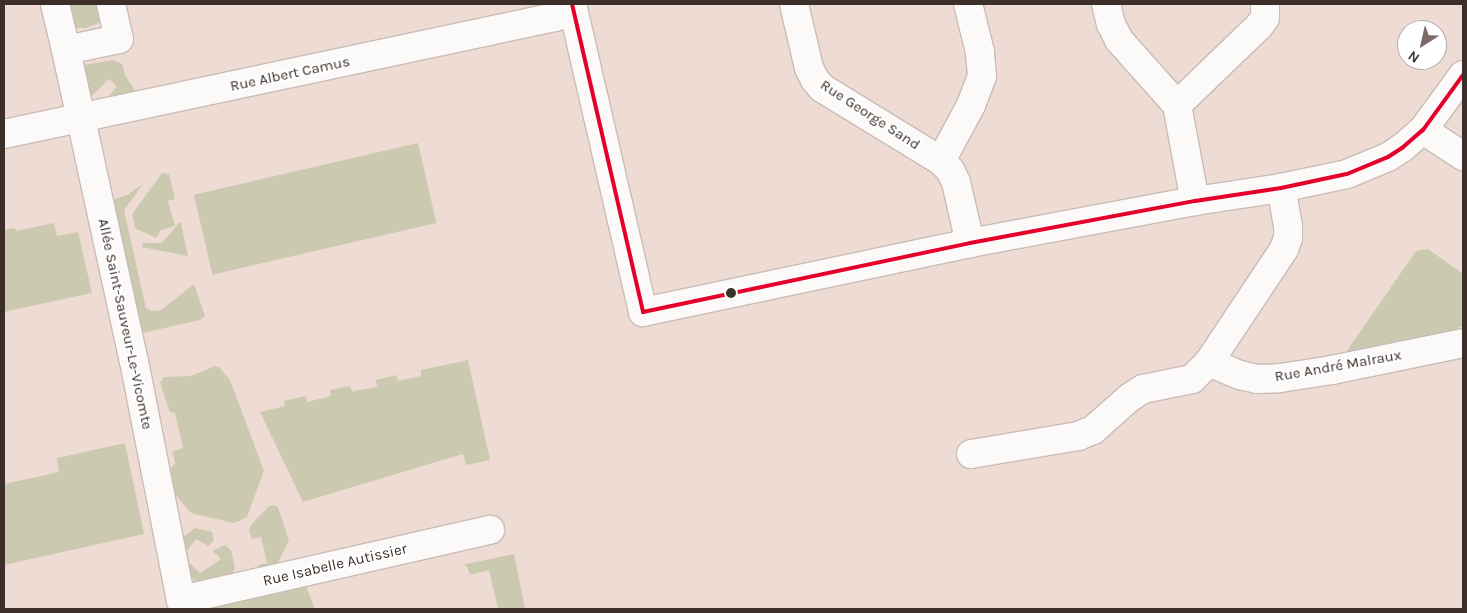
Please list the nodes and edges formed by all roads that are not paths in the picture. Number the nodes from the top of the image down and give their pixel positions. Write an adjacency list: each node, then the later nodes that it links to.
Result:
1 (55, 4): 8 (street, Allée Saint-Sauveur-Le-Vicomte)
2 (111, 4): 8 (street)
3 (572, 4): 11 (street, Rue Albert Camus); 18 (street)
4 (794, 4): 15 (street, Rue George Sand)
5 (968, 4): 15 (street)
6 (1106, 4): 10 (street)
7 (1265, 4): 10 (street)
8 (66, 50): 11 (street, Allée Saint-Sauveur-Le-Vicomte)
9 (1463, 75): 12 (street)
10 (1177, 105): 17 (street)
11 (82, 116): 13 (street, Rue Albert Camus); 23 (street, Allée Saint-Sauveur-Le-Vicomte)
12 (1423, 130): 14 (street); 16 (street)
13 (4, 134)
14 (1463, 156)
15 (941, 161): 18 (street, Rue George Sand)
16 (1281, 188): 17 (street); 20 (street)
17 (1194, 201): 18 (street)
18 (970, 243)
19 (1463, 343): 20 (street, Rue André Malraux)
20 (1210, 362): 21 (street)
21 (971, 454)
22 (490, 530): 23 (street, Rue Isabelle Autissier)
23 (181, 600)

